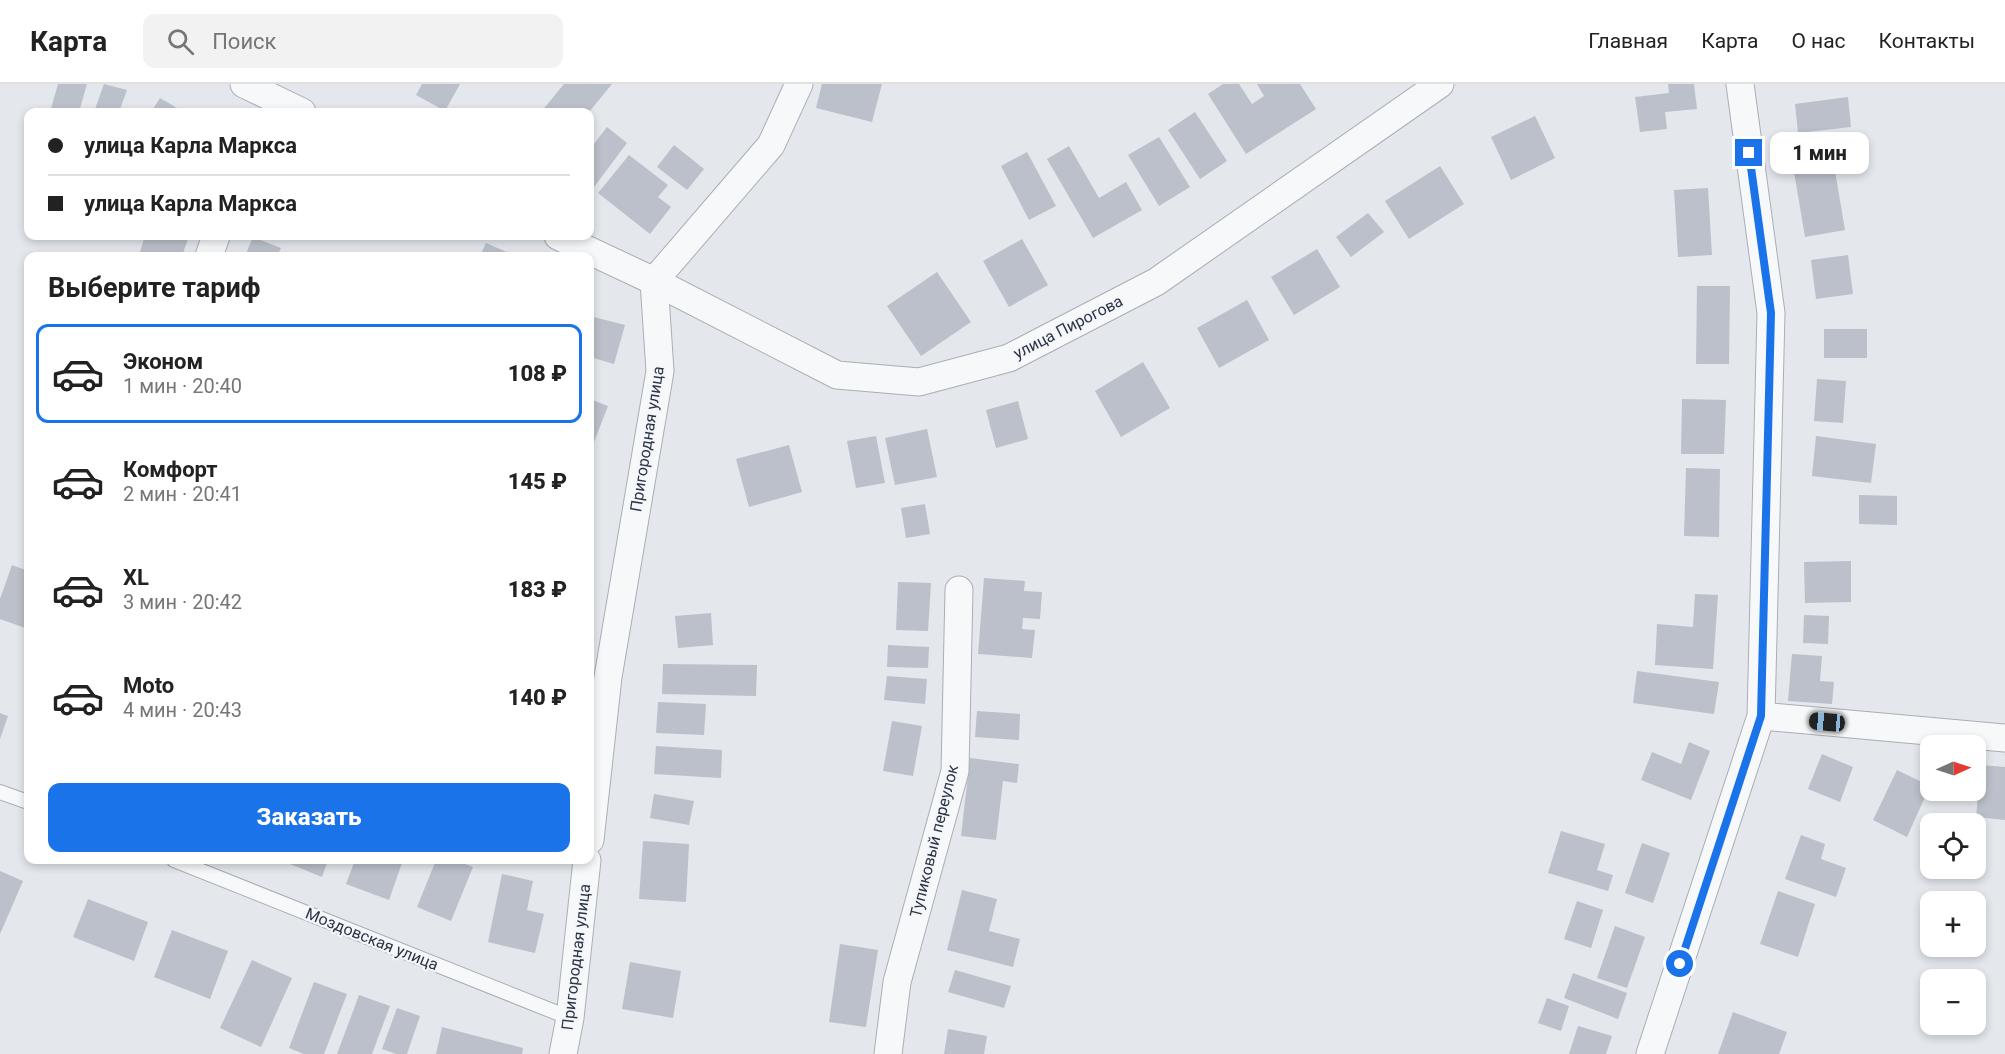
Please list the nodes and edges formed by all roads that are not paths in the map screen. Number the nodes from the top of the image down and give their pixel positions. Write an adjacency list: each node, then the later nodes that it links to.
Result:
1 (799, 84): 9 (street)
2 (1440, 84): 9 (street, улица Пирогова)
3 (1740, 84): 11 (street)
4 (254, 97): 5 (street)
5 (289, 108)
6 (567, 240): 7 (street, улица Пирогова)
7 (592, 252)
8 (594, 253): 9 (street, улица Пирогова)
9 (654, 281): 15 (street, Пригородная улица)
10 (959, 590): 20 (street, Тупиковый переулок)
11 (1761, 716): 12 (street); 21 (street)
12 (2005, 738)
13 (0, 792): 14 (lane)
14 (24, 801)
15 (594, 804)
16 (184, 864): 18 (lane, Моздовская улица)
17 (587, 864): 18 (street, Пригородная улица)
18 (570, 1018): 19 (street, Пригородная улица)
19 (563, 1054)
20 (888, 1054)
21 (1650, 1054)

